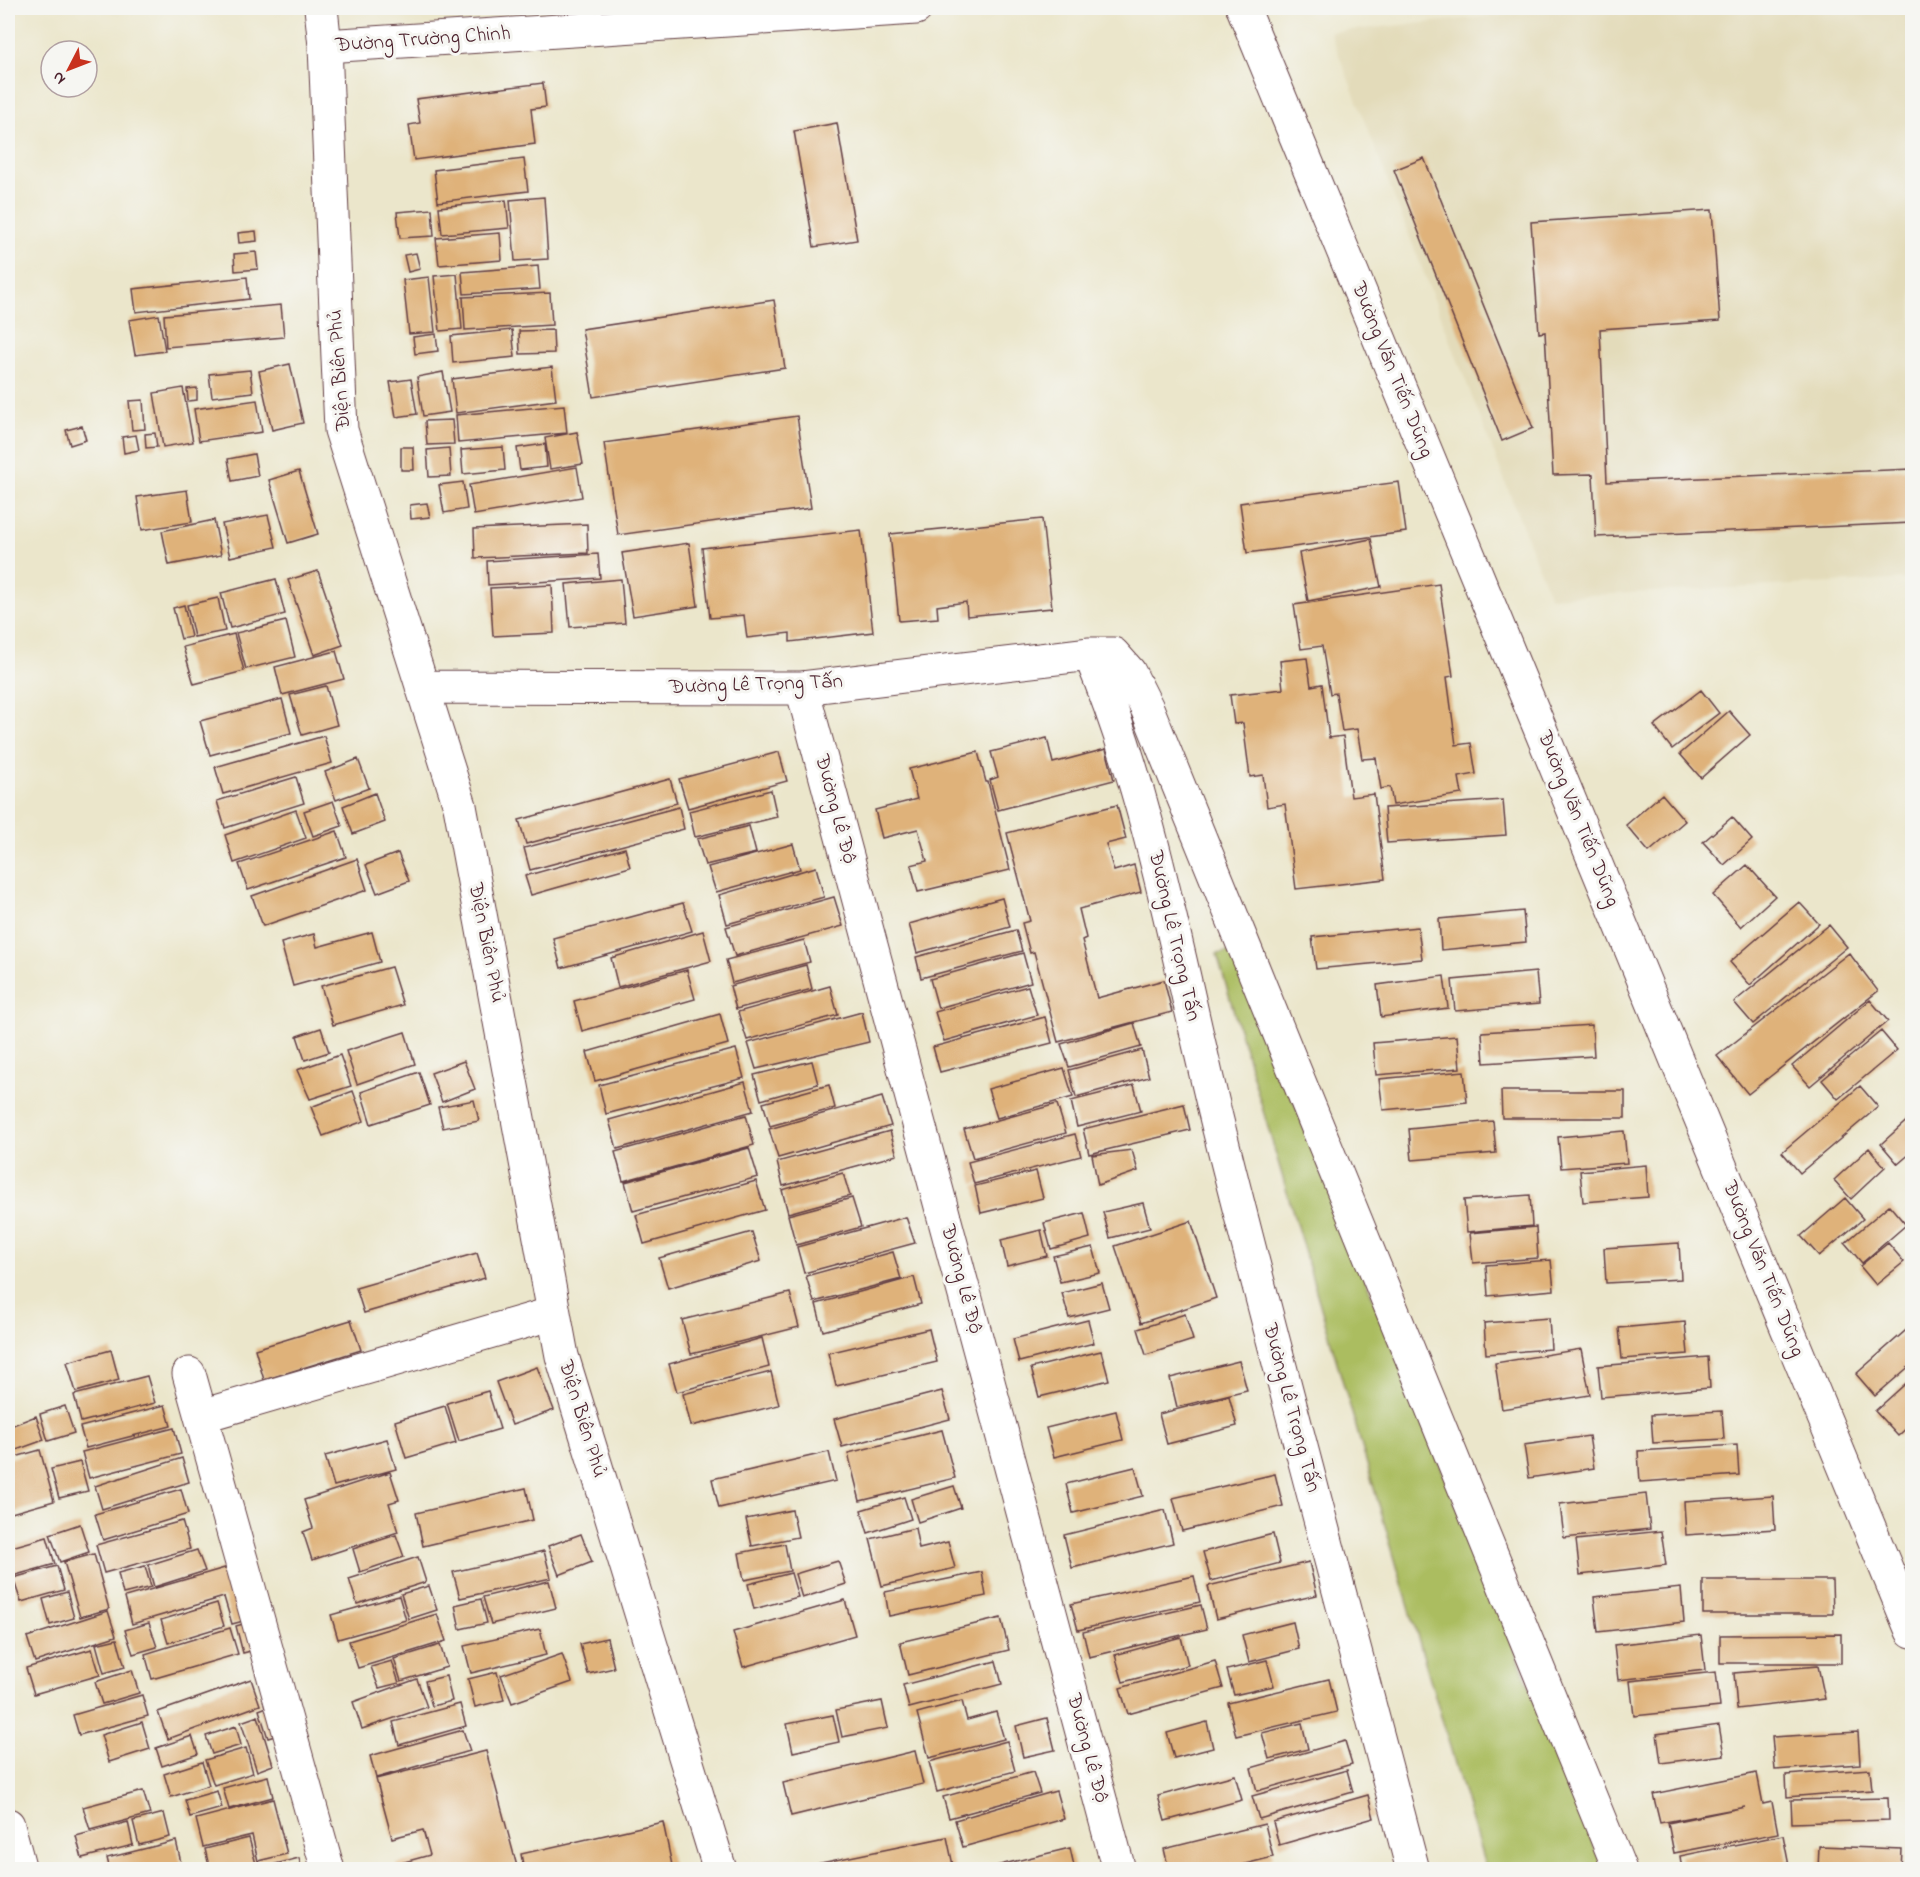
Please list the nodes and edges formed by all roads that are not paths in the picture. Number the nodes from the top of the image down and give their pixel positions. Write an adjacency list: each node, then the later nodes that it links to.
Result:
1 (321, 8): 4 (street, Điện Biên Phủ)
2 (916, 8): 4 (street, Đường Trường Chinh)
3 (1243, 8): 11 (street, Đường Văn Tiến Dũng)
4 (325, 46): 6 (street, Điện Biên Phủ)
5 (1090, 654): 7 (street, Đường Lê Trọng Tấn); 17 (street, Đường Lê Trọng Tấn); 18 (street)
6 (422, 687): 7 (street, Đường Lê Trọng Tấn); 8 (street, Điện Biên Phủ)
7 (802, 688): 16 (street, Đường Lê Độ)
8 (554, 1313): 10 (street); 15 (street, Điện Biên Phủ)
9 (189, 1374): 10 (street)
10 (201, 1416): 14 (street)
11 (1912, 1631)
12 (8, 1825): 13 (street)
13 (20, 1869)
14 (328, 1869)
15 (720, 1869)
16 (1119, 1869)
17 (1413, 1869)
18 (1620, 1869)

